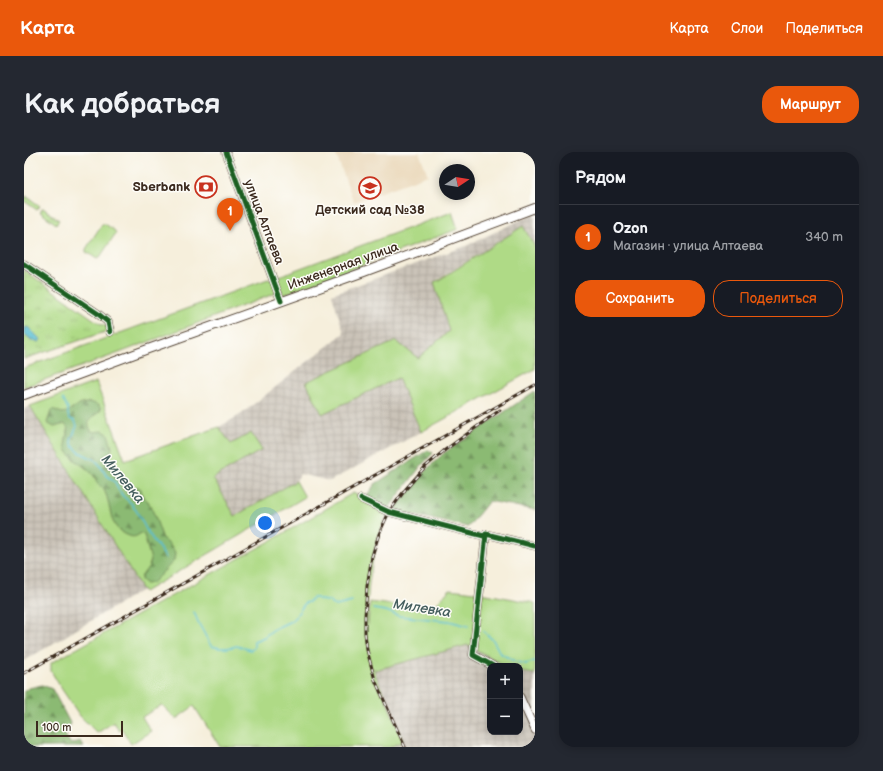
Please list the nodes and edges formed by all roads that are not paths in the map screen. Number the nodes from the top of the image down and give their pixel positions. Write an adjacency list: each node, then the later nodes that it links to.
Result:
1 (226, 152): 4 (street, улица Алтаева)
2 (535, 208): 4 (main road, Инженерная улица)
3 (24, 264): 5 (street)
4 (281, 301): 6 (main road, Инженерная улица)
5 (110, 332)
6 (24, 395)
7 (361, 499): 8 (street)
8 (486, 534): 9 (street); 10 (street)
9 (535, 546)
10 (487, 663)
11 (521, 699): 12 (street)
12 (535, 730)

